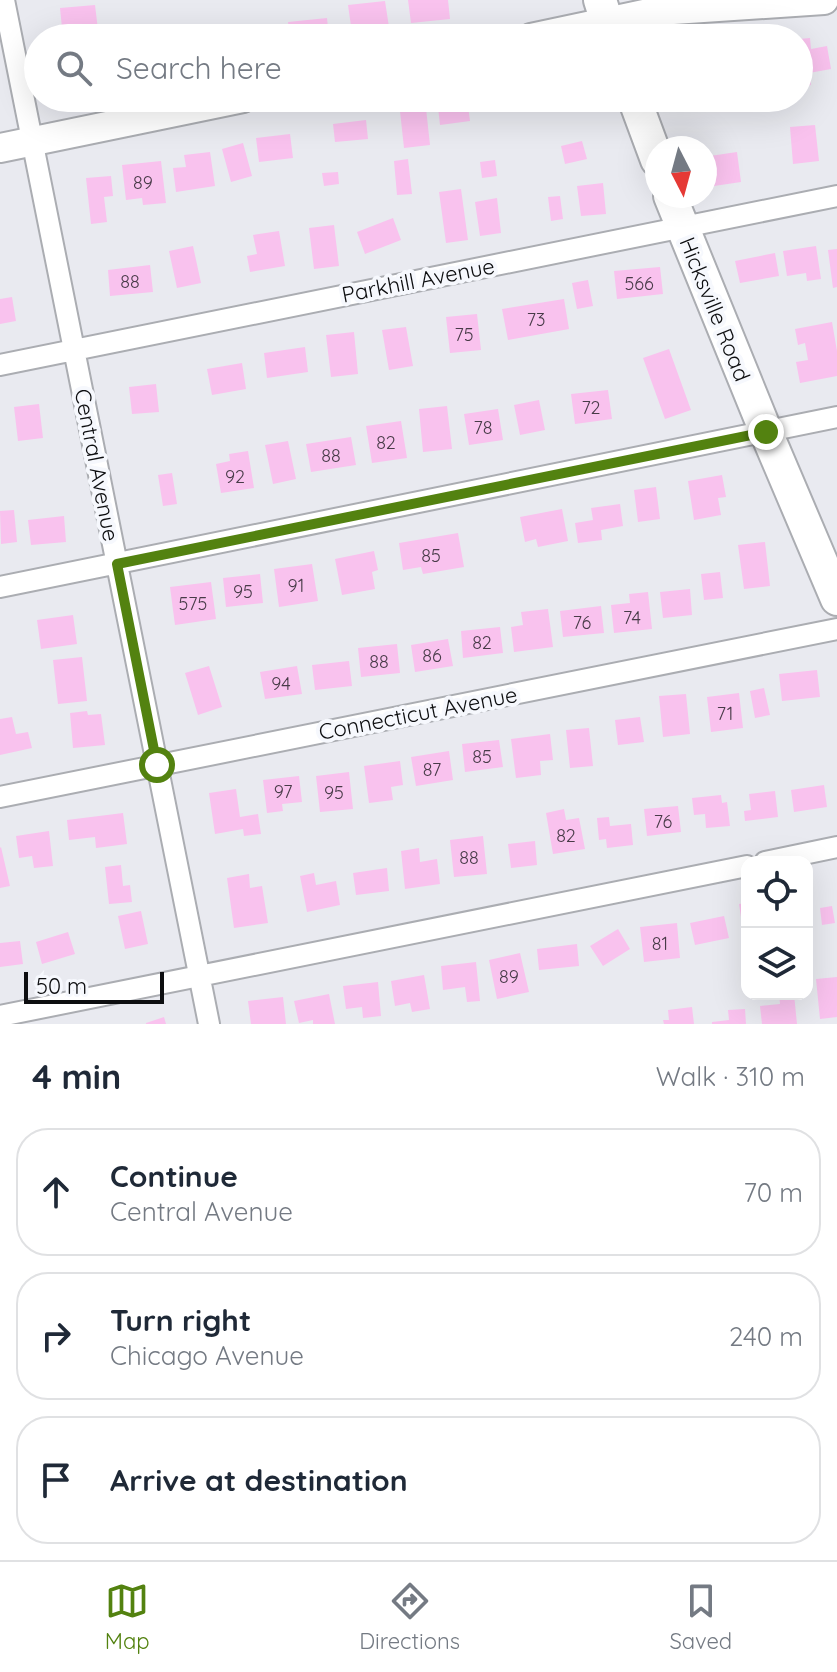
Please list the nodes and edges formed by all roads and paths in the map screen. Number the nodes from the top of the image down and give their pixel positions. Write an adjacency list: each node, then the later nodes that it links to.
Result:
1 (4, 0): 4 (street, Central Avenue)
2 (824, 0): 3 (street)
3 (606, 20)
4 (24, 101)
5 (26, 112): 9 (street, Central Avenue)
6 (176, 112): 9 (street)
7 (639, 112): 8 (main road)
8 (648, 136)
9 (32, 142): 10 (street); 14 (street, Central Avenue)
10 (0, 148)
11 (837, 196): 13 (street, Parkhill Avenue)
12 (675, 208): 13 (main road, Hicksville Road)
13 (682, 227): 14 (street, Parkhill Avenue); 17 (main road, Hicksville Road)
14 (74, 350): 15 (street, Parkhill Avenue); 18 (street, Central Avenue)
15 (0, 365)
16 (837, 417): 17 (street)
17 (766, 432): 18 (street); 20 (main road, Hicksville Road)
18 (117, 564): 19 (street); 22 (street, Central Avenue)
19 (0, 587)
20 (837, 599)
21 (837, 629): 22 (street, Connecticut Avenue)
22 (157, 765): 23 (street, Connecticut Avenue); 27 (street, Central Avenue)
23 (0, 797)
24 (837, 847): 25 (street)
25 (794, 856)
26 (741, 867): 27 (street)
27 (199, 976): 28 (street); 29 (street, Central Avenue)
28 (0, 1016)
29 (209, 1024)

